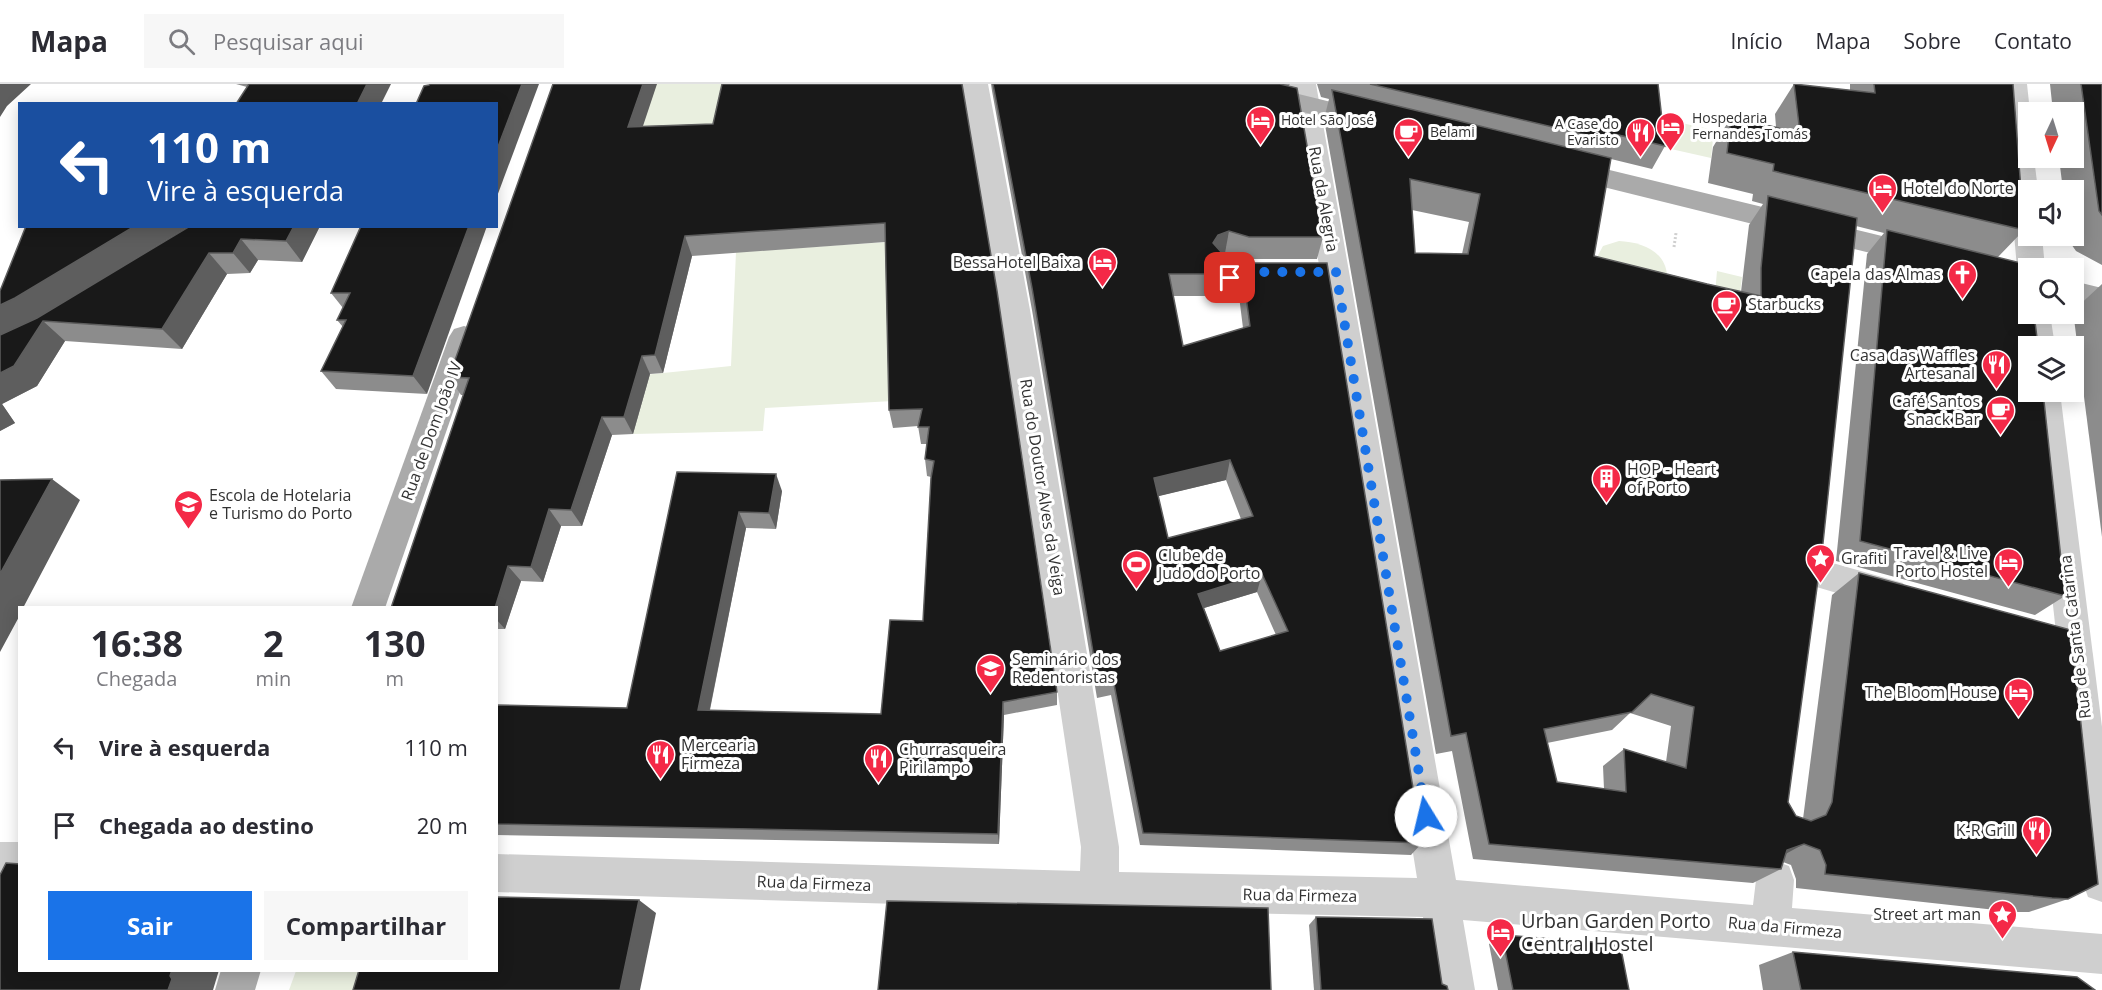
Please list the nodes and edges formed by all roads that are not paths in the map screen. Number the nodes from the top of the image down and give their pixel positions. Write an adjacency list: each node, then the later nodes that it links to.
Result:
1 (975, 84): 23 (street, Rua do Doutor Alves da Veiga)
2 (1224, 84): 4 (main road)
3 (2014, 84): 7 (street)
4 (1305, 94): 5 (main road); 24 (street, Rua da Alegria)
5 (1396, 126)
6 (1539, 161): 8 (main road)
7 (2023, 180)
8 (1944, 261)
9 (2084, 295): 10 (main road)
10 (2102, 299)
11 (472, 314): 15 (main road, Rua de Dom João IV)
12 (2046, 402): 17 (street, Rua de Santa Catarina)
13 (1815, 574): 14 (street)
14 (1926, 603)
15 (369, 606)
16 (2037, 633): 17 (street)
17 (2076, 644): 22 (street, Rua de Santa Catarina)
18 (0, 861): 19 (street)
19 (18, 861)
20 (498, 873): 23 (street, Rua da Firmeza)
21 (1775, 880): 25 (street)
22 (2102, 883)
23 (1099, 891): 24 (street, Rua da Firmeza)
24 (1440, 898): 25 (street, Rua da Firmeza); 29 (street, Rua da Alegria)
25 (1771, 926): 26 (street, Rua da Firmeza)
26 (2102, 954)
27 (240, 972): 28 (main road)
28 (235, 990)
29 (1455, 990)

